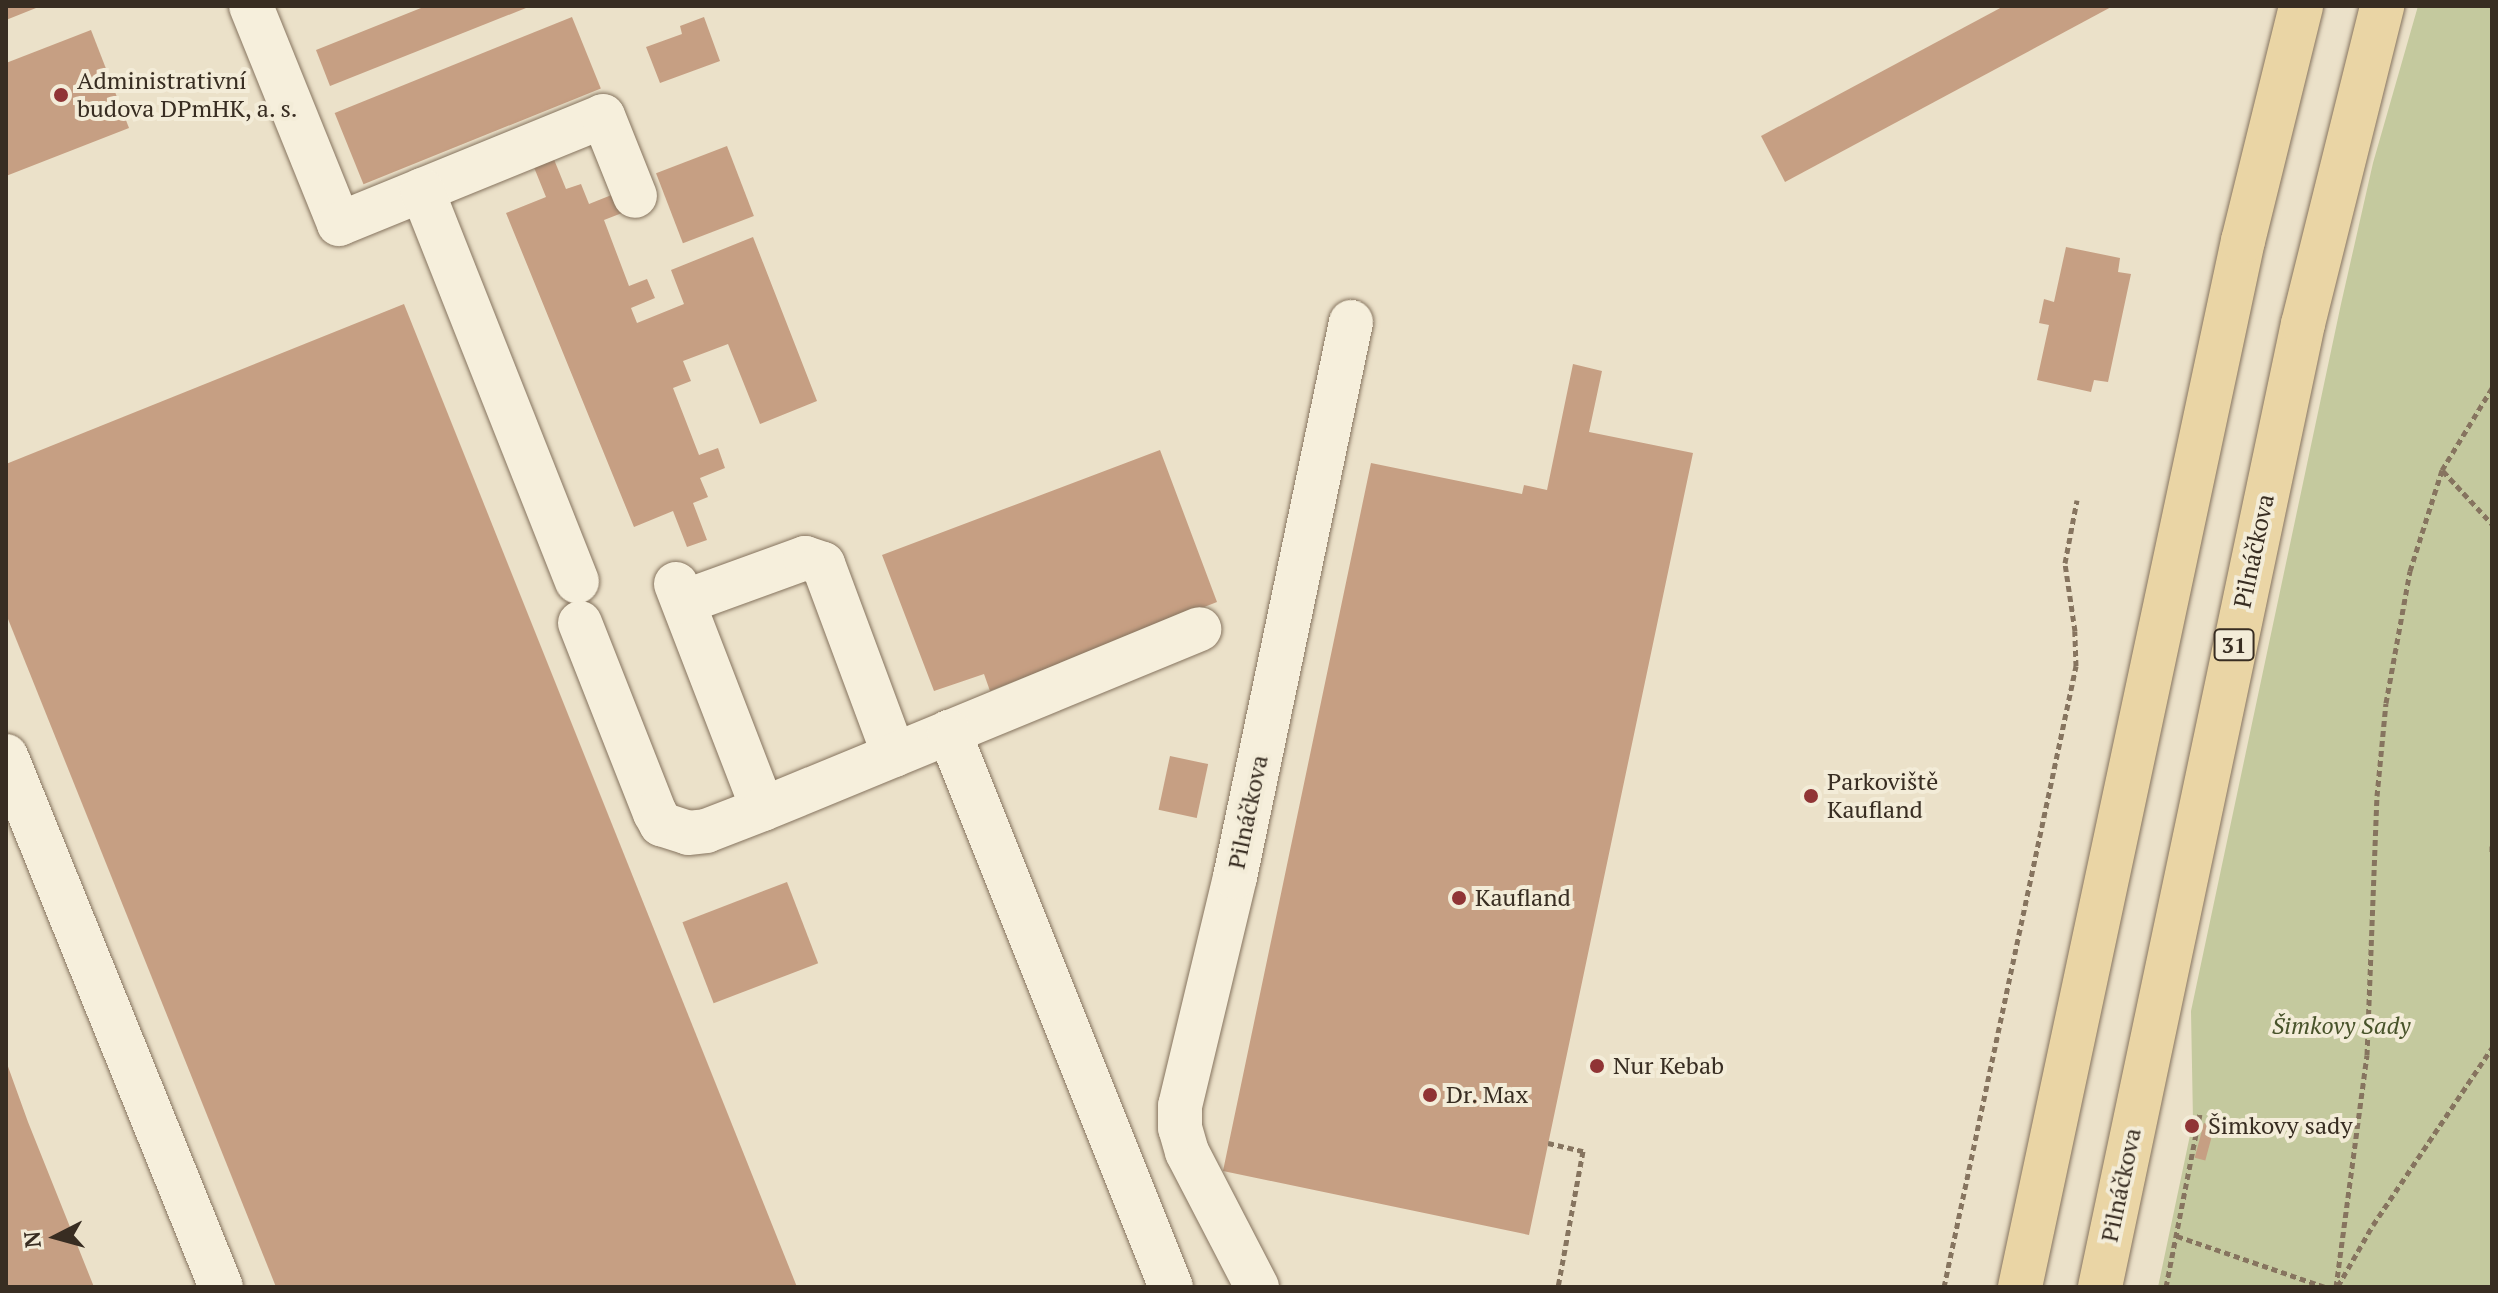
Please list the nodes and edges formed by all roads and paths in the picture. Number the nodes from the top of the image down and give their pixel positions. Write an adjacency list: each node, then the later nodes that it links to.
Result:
1 (2301, 6): 27 (main road)
2 (2382, 6): 28 (main road, Pilnáčkova / 31)
3 (260, 9): 4 (lane)
4 (422, 190): 5 (lane); 15 (lane)
5 (635, 196)
6 (1351, 322): 24 (lane, Pilnáčkova)
7 (2492, 388): 8 (path)
8 (2442, 470): 10 (path); 31 (path)
9 (2077, 500): 26 (path)
10 (2492, 524)
11 (1199, 629): 12 (lane)
12 (949, 732): 13 (lane); 23 (lane)
13 (894, 755): 15 (lane); 15 (lane)
14 (6, 756): 22 (lane)
15 (763, 809)
16 (2492, 846): 17 (path)
17 (2492, 853)
18 (2492, 1048): 31 (path)
19 (2200, 1114): 21 (path)
20 (1548, 1143): 25 (path)
21 (2177, 1236): 29 (path); 30 (path)
22 (221, 1287)
23 (1171, 1287)
24 (1257, 1287)
25 (1558, 1287)
26 (1944, 1287)
27 (2020, 1287)
28 (2100, 1287)
29 (2166, 1287)
30 (2325, 1287)
31 (2337, 1287)

